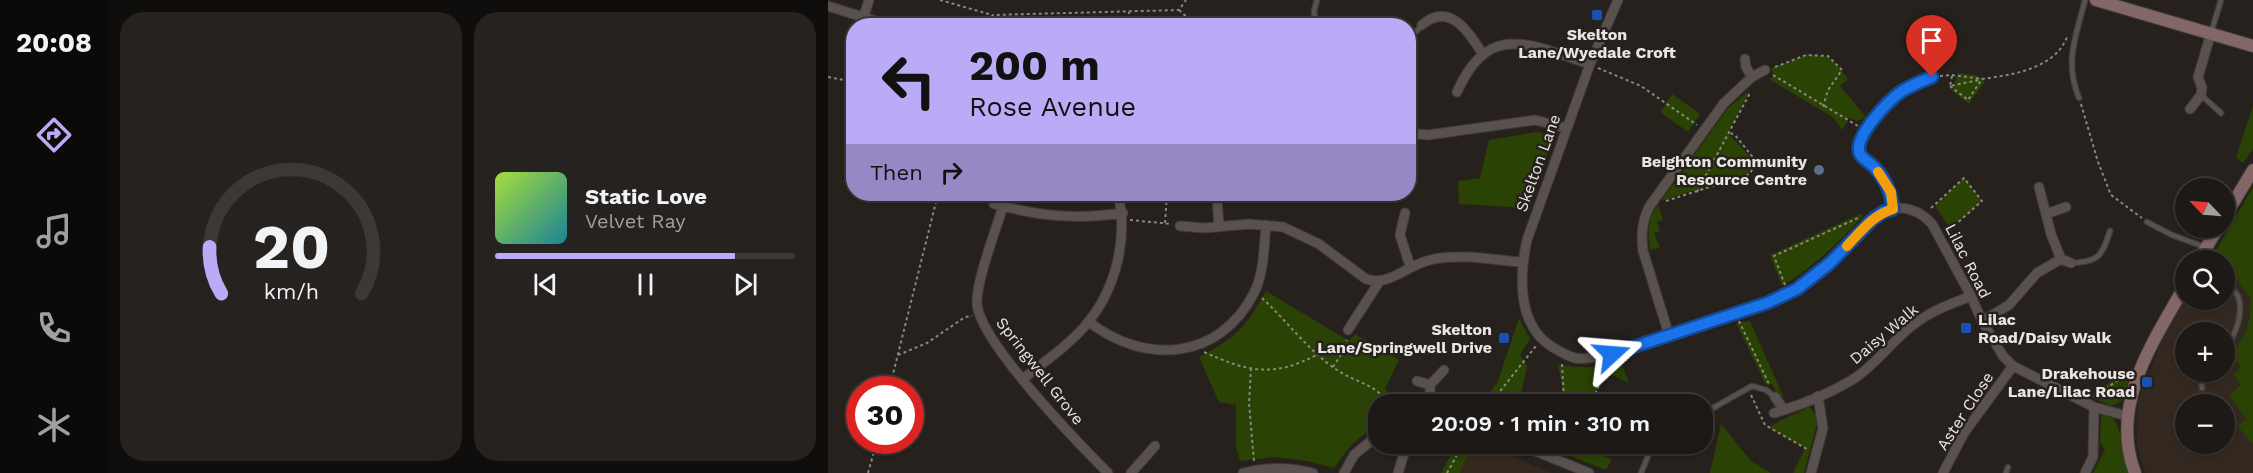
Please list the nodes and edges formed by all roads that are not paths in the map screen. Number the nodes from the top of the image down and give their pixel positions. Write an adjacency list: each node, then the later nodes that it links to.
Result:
1 (869, 0): 8 (street)
2 (1317, 0): 10 (lane)
3 (1618, 0): 17 (street, Skelton Lane)
4 (2085, 0): 23 (lane)
5 (2096, 0): 13 (street)
6 (2221, 0): 13 (lane)
7 (828, 6): 8 (street)
8 (864, 16): 9 (street)
9 (869, 18)
10 (1315, 18)
11 (1422, 25): 12 (lane); 15 (street)
12 (1416, 32)
13 (2211, 33): 14 (street); 22 (street)
14 (2253, 46)
15 (1482, 53): 17 (street); 21 (street)
16 (1745, 59): 20 (street)
17 (1590, 64): 26 (street, Skelton Lane)
18 (1765, 70): 20 (street)
19 (1932, 77): 34 (street)
20 (1753, 82): 57 (street)
21 (1457, 92)
22 (2201, 95): 24 (street); 25 (lane)
23 (2079, 98)
24 (2190, 109)
25 (2221, 112)
26 (1566, 128): 27 (street); 46 (street, Skelton Lane)
27 (1416, 134)
28 (2253, 170): 30 (street)
29 (2039, 187): 36 (street)
30 (2235, 200)
31 (1120, 201): 37 (street)
32 (1217, 201): 41 (street)
33 (2066, 207): 36 (street)
34 (1893, 209): 51 (street, Lilac Road); 57 (street)
35 (1405, 213): 48 (street)
36 (2046, 213): 45 (street)
37 (1123, 216): 54 (street); 60 (street, Springwell Grove)
38 (2147, 222): 44 (lane)
39 (1266, 225): 41 (street); 49 (street); 54 (street)
40 (1180, 226): 41 (street)
41 (1219, 227)
42 (2110, 231): 47 (lane)
43 (2212, 238): 44 (street)
44 (2207, 248)
45 (2061, 260): 47 (street); 53 (street)
46 (1522, 262): 48 (street); 57 (street, Skelton Lane)
47 (2071, 263)
48 (1410, 266): 49 (street)
49 (1379, 282): 55 (street)
50 (2235, 294): 56 (lane)
51 (1971, 296): 53 (street, Lilac Road); 66 (street, Daisy Walk)
52 (2175, 305): 70 (street)
53 (1982, 321): 58 (street, Lilac Road)
54 (1089, 322): 60 (street)
55 (1348, 330)
56 (2235, 333)
57 (1669, 335)
58 (2013, 366): 68 (street, Lilac Road); 85 (street, Aster Close)
59 (1444, 370): 63 (street)
60 (1023, 379): 77 (street, Springwell Grove)
61 (1417, 381): 63 (street)
62 (2202, 382): 64 (lane)
63 (1430, 385): 65 (street)
64 (2202, 388)
65 (1430, 394)
66 (1818, 396): 67 (street, Daisy Walk); 84 (street)
67 (1775, 397): 69 (lane)
68 (2090, 405): 70 (street, Lilac Road); 86 (street)
69 (1713, 408)
70 (2127, 416): 87 (street)
71 (1368, 443): 81 (street)
72 (1155, 446): 78 (street)
73 (1404, 454): 82 (street)
74 (1542, 454): 76 (street)
75 (1649, 454): 83 (lane)
76 (1584, 472)
77 (1108, 473)
78 (1131, 473)
79 (1243, 473): 80 (street)
80 (1313, 473)
81 (1344, 473)
82 (1398, 473)
83 (1641, 473)
84 (1811, 473)
85 (1943, 473)
86 (2085, 473)
87 (2135, 473)

